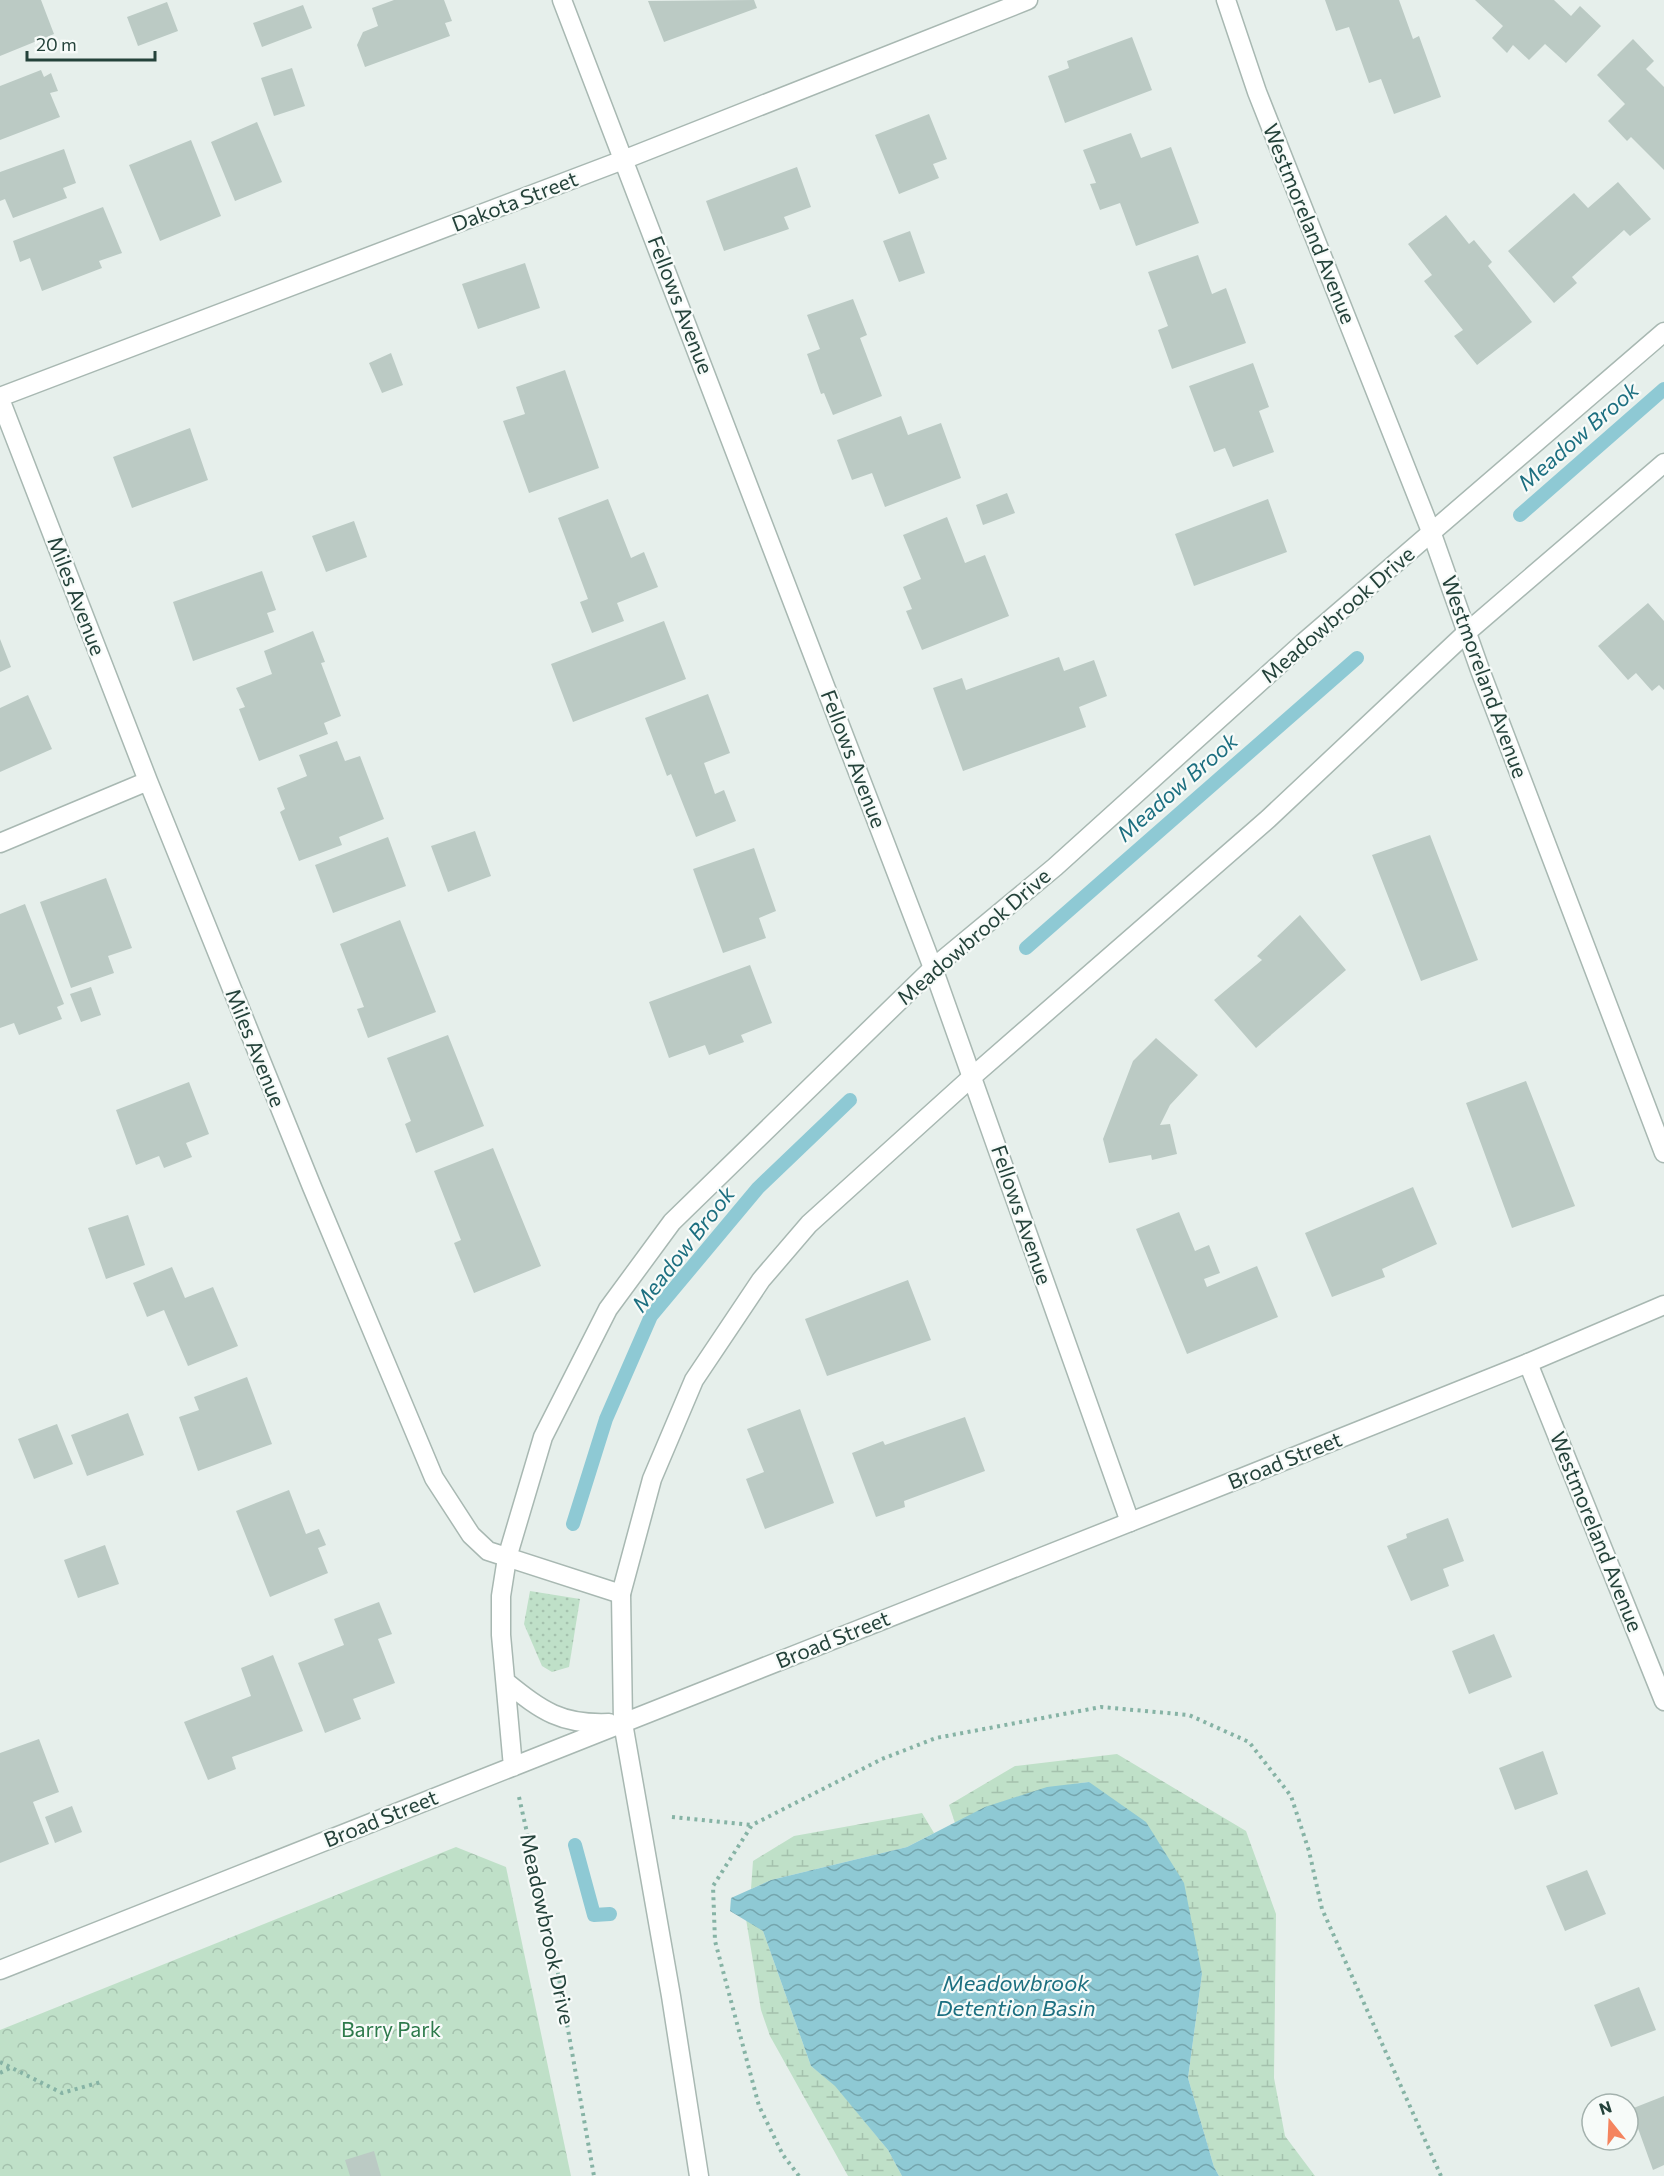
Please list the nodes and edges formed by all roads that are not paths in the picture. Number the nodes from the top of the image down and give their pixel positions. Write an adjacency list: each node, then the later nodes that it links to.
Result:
1 (562, 0): 4 (street, Fellows Avenue)
2 (1028, 0): 4 (street, Dakota Street)
3 (1226, 0): 8 (street, Westmoreland Avenue)
4 (623, 160): 6 (street, Dakota Street); 12 (street, Fellows Avenue)
5 (1664, 332): 8 (street, Meadowbrook Drive)
6 (0, 398): 10 (street, Miles Avenue)
7 (1664, 463): 9 (street)
8 (1432, 534): 9 (street, Westmoreland Avenue); 12 (street, Meadowbrook Drive)
9 (1466, 633): 13 (street); 14 (street, Westmoreland Avenue)
10 (148, 781): 11 (street); 18 (street, Miles Avenue)
11 (0, 843)
12 (933, 968): 13 (street, Fellows Avenue); 18 (street, Meadowbrook Drive)
13 (973, 1076): 17 (street, Fellows Avenue); 19 (street)
14 (1664, 1153)
15 (1664, 1305): 16 (street, Broad Street)
16 (1528, 1363): 17 (street, Broad Street); 21 (street, Westmoreland Avenue)
17 (1130, 1522): 22 (street, Broad Street)
18 (507, 1558): 19 (street, Miles Avenue); 20 (street, Meadowbrook Drive)
19 (621, 1594): 22 (street)
20 (506, 1682): 22 (street); 23 (street, Meadowbrook Drive)
21 (1664, 1701)
22 (623, 1723): 23 (street, Broad Street); 25 (street)
23 (513, 1767): 24 (street, Broad Street)
24 (0, 1970)
25 (699, 2176)

